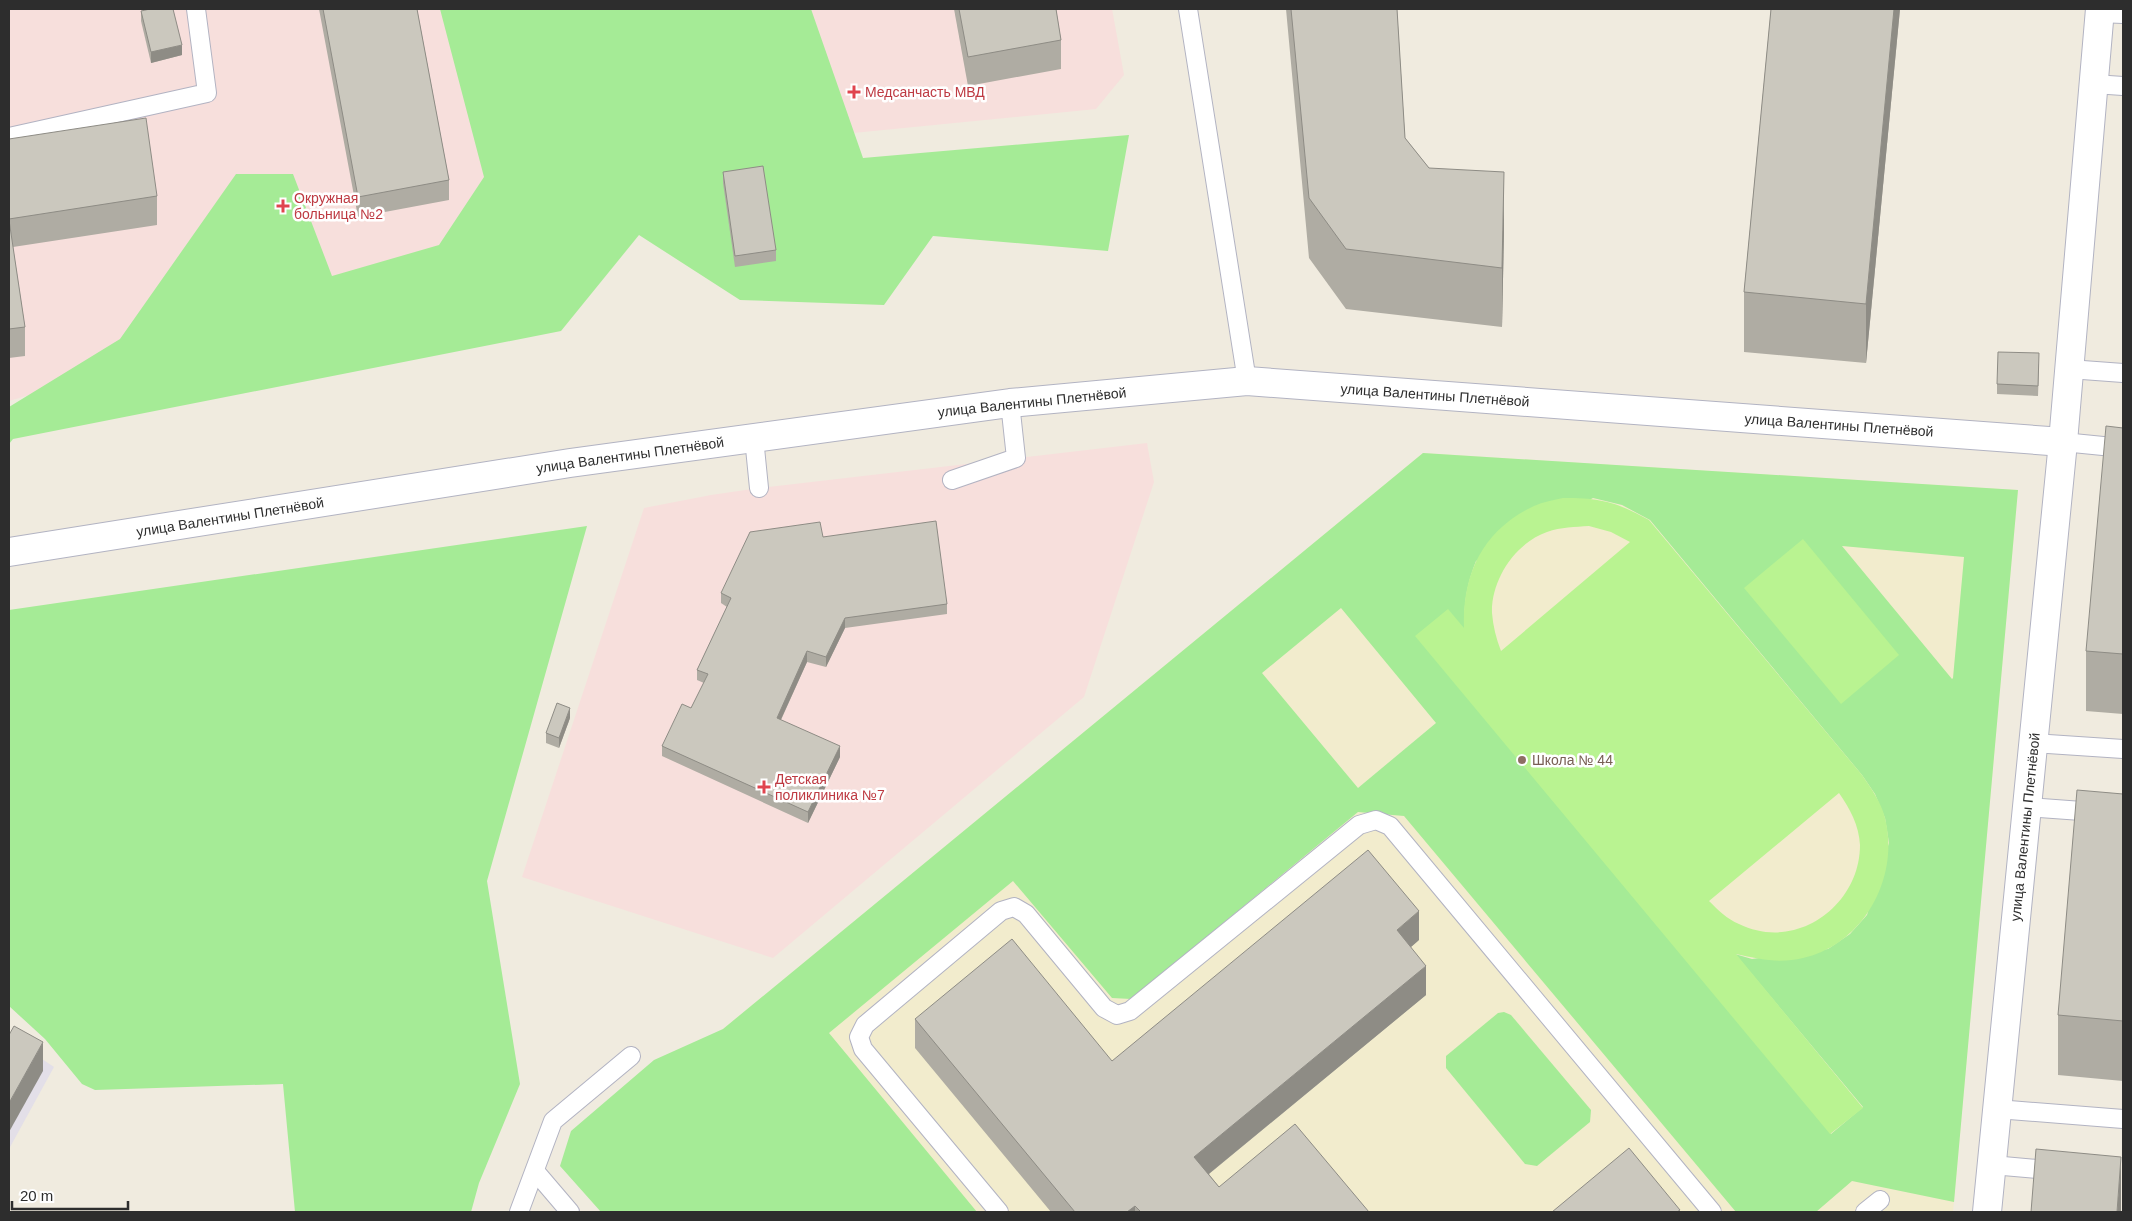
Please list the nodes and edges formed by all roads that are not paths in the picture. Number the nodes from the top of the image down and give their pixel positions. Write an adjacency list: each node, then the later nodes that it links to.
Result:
1 (196, 9): 6 (lane)
2 (1188, 9): 9 (lane)
3 (2107, 12): 4 (street, улица Валентины Плетнёвой)
4 (2094, 84): 5 (lane); 7 (street, улица Валентины Плетнёвой)
5 (2123, 86)
6 (9, 137)
7 (2069, 369): 8 (lane); 12 (street, улица Валентины Плетнёвой)
8 (2123, 373)
9 (1246, 381): 10 (street, улица Валентины Плетнёвой); 12 (street, улица Валентины Плетнёвой)
10 (1010, 403): 11 (street, улица Валентины Плетнёвой); 14 (lane)
11 (754, 438): 15 (lane); 16 (street, улица Валентины Плетнёвой)
12 (2063, 442): 13 (lane); 17 (street, улица Валентины Плетнёвой)
13 (2123, 448)
14 (952, 480)
15 (759, 488)
16 (9, 552)
17 (2033, 742): 18 (lane); 19 (street, улица Валентины Плетнёвой)
18 (2123, 749)
19 (2027, 807): 20 (lane); 22 (street, улица Валентины Плетнёвой)
20 (2123, 814)
21 (630, 1056): 25 (lane)
22 (1997, 1109): 23 (lane); 24 (street, улица Валентины Плетнёвой)
23 (2123, 1119)
24 (1992, 1165): 26 (lane); 33 (street, улица Валентины Плетнёвой)
25 (535, 1170): 28 (lane); 29 (lane)
26 (2076, 1172)
27 (1880, 1200): 32 (lane)
28 (519, 1212)
29 (570, 1212)
30 (999, 1212): 31 (lane)
31 (1712, 1212)
32 (1865, 1212)
33 (1987, 1212)

